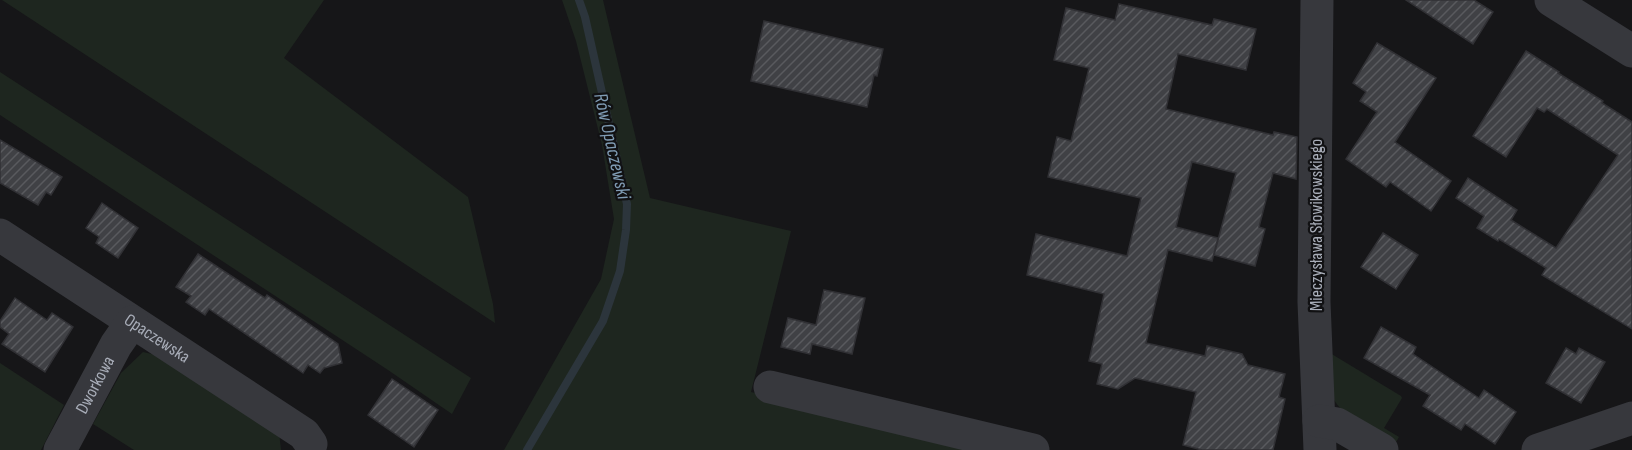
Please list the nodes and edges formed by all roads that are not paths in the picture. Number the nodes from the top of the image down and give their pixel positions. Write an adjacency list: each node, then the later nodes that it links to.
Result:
1 (1317, 0): 8 (street, Mieczysława Słowikowskiego)
2 (1551, 0): 3 (street)
3 (1632, 51)
4 (0, 235): 5 (street, Opaczewska)
5 (132, 322): 9 (street, Opaczewska); 10 (street, Dworkowa)
6 (770, 387): 11 (street)
7 (1632, 418): 13 (street)
8 (1320, 435): 12 (street)
9 (311, 444)
10 (60, 450)
11 (1033, 450)
12 (1382, 450)
13 (1538, 450)

